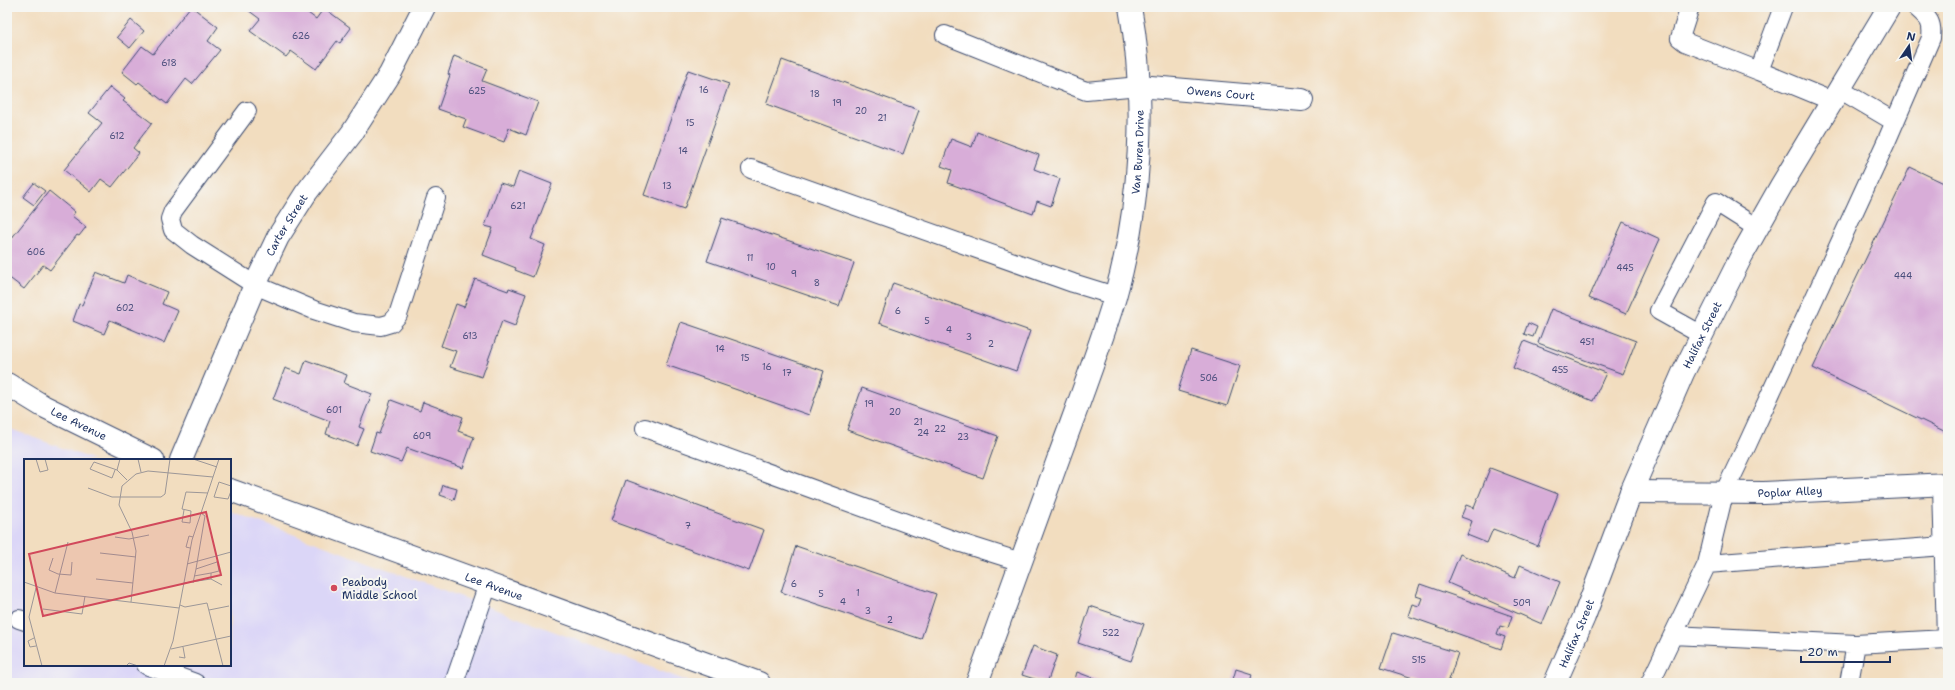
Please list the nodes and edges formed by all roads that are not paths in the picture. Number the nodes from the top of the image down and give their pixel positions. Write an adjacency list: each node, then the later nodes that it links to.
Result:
1 (424, 7): 17 (street, Carter Street)
2 (1130, 7): 9 (street, Van Buren Drive)
3 (1690, 7): 8 (lane)
4 (1783, 7): 8 (lane)
5 (1889, 7): 10 (street, Halifax Street)
6 (1916, 7): 13 (lane)
7 (945, 34): 9 (lane)
8 (1759, 71): 10 (lane)
9 (1139, 86): 11 (street, Owens Court); 18 (street, Van Buren Drive)
10 (1836, 95): 13 (lane); 16 (street, Halifax Street)
11 (1302, 100)
12 (247, 111): 17 (lane)
13 (1895, 122): 27 (lane)
14 (751, 169): 18 (lane)
15 (436, 198): 17 (lane)
16 (1757, 228): 19 (street, Halifax Street); 19 (lane)
17 (255, 285): 23 (street, Carter Street)
18 (1115, 296): 29 (street, Van Buren Drive)
19 (1702, 335): 26 (street, Halifax Street)
20 (7, 384): 22 (street, Lee Avenue)
21 (645, 428): 29 (lane)
22 (151, 459)
23 (181, 459)
24 (1945, 485): 27 (street, Poplar Alley); 28 (lane)
25 (231, 490): 31 (street, Lee Avenue)
26 (1631, 492): 27 (street, Poplar Alley); 39 (street, Halifax Street)
27 (1724, 492): 30 (lane)
28 (1944, 546): 30 (lane); 33 (lane)
29 (1021, 562): 38 (street, Van Buren Drive)
30 (1707, 564): 32 (lane)
31 (488, 584): 36 (lane); 37 (street, Lee Avenue)
32 (1673, 635): 33 (lane); 40 (lane)
33 (1856, 644): 41 (lane)
34 (149, 666): 35 (lane)
35 (195, 683)
36 (454, 683)
37 (759, 683)
38 (977, 683)
39 (1556, 683)
40 (1650, 683)
41 (1849, 683)

